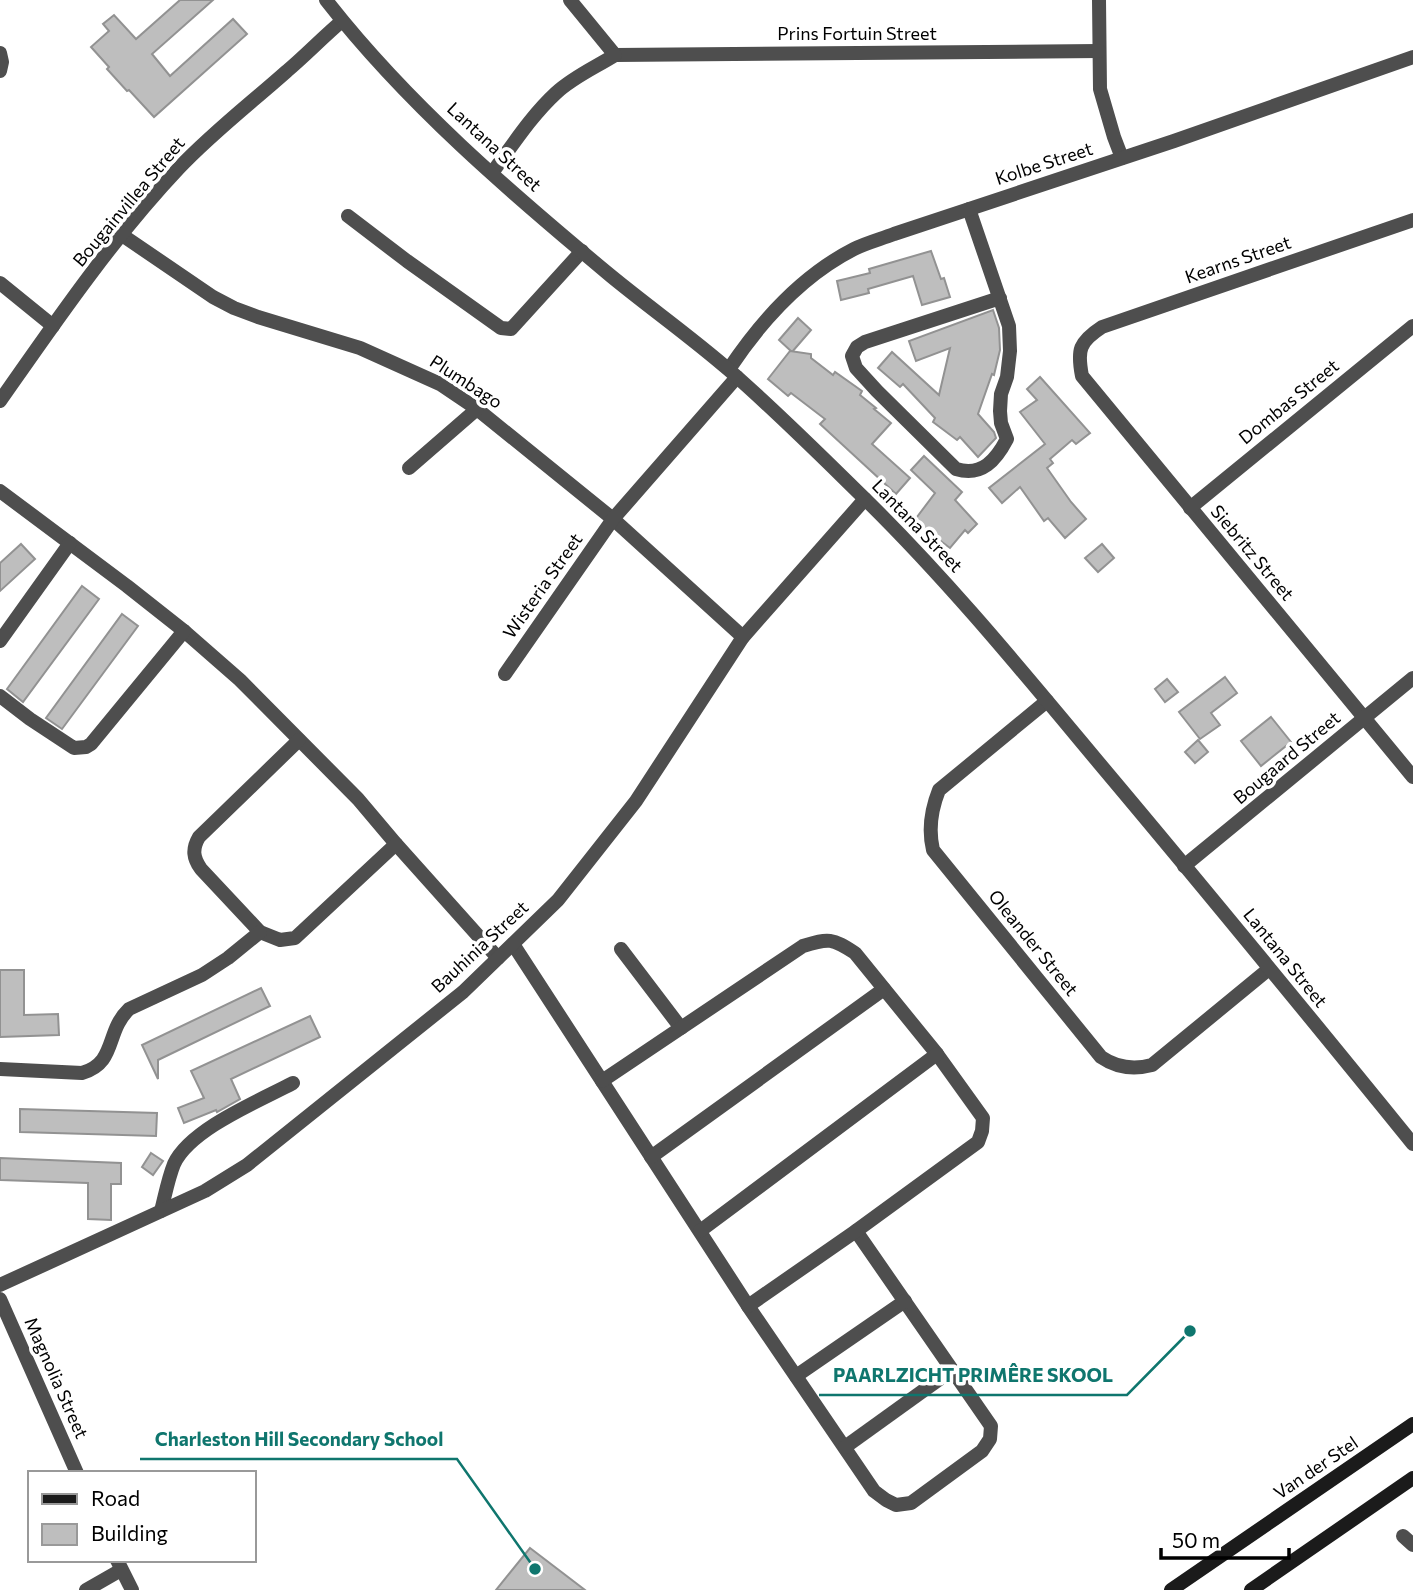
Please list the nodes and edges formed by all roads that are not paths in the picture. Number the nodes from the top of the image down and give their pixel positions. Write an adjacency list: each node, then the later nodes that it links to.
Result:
1 (326, 0): 4 (street, Lantana Street)
2 (570, 0): 7 (street)
3 (1099, 0): 5 (street)
4 (342, 21): 11 (street, Lantana Street); 15 (street, Bougainvillea Street)
5 (1099, 51): 7 (street, Prins Fortuin Street); 10 (street)
6 (0, 53): 9 (street)
7 (615, 55): 11 (street)
8 (1413, 57): 10 (street, Kolbe Street)
9 (0, 71)
10 (1122, 158): 12 (street, Kolbe Street)
11 (492, 173): 16 (street, Lantana Street)
12 (969, 209): 18 (street); 22 (street, Kolbe Street)
13 (348, 216): 16 (street)
14 (1413, 220): 21 (street, Kearns Street)
15 (122, 235): 19 (street, Bougainvillea Street); 24 (street, Plumbago)
16 (582, 251): 22 (street, Lantana Street)
17 (0, 283): 19 (street)
18 (1000, 298): 18 (street)
19 (53, 326): 23 (street, Bougainvillea Street)
20 (1413, 326): 28 (street, Dombas Street)
21 (1080, 345): 28 (street, Siebritz Street)
22 (733, 373): 27 (street, Lantana Street); 29 (street, Wisteria Street)
23 (0, 401)
24 (477, 409): 25 (street); 29 (street, Plumbago)
25 (409, 468)
26 (0, 491): 30 (street)
27 (865, 499): 32 (street, Bauhinia Street); 37 (street, Lantana Street)
28 (1189, 508): 38 (street, Siebritz Street)
29 (613, 519): 32 (street, Plumbago); 34 (street, Wisteria Street)
30 (70, 543): 31 (street); 33 (street)
31 (184, 631): 36 (street); 39 (street)
32 (743, 637): 44 (street, Bauhinia Street)
33 (0, 641)
34 (505, 674)
35 (1413, 678): 38 (street, Bougaard Street)
36 (0, 696)
37 (1047, 702): 42 (street, Lantana Street); 47 (street, Oleander Street)
38 (1364, 719): 40 (street, Siebritz Street); 42 (street, Bougaard Street)
39 (299, 740): 41 (street); 43 (street)
40 (1413, 777)
41 (396, 845): 43 (street); 46 (street)
42 (1184, 866): 47 (street, Lantana Street)
43 (260, 932): 51 (street)
44 (513, 944): 46 (street, Bauhinia Street); 52 (street)
45 (621, 949): 49 (street)
46 (498, 958): 56 (street, Bauhinia Street)
47 (1269, 968): 54 (street, Lantana Street)
48 (884, 989): 49 (street); 50 (street); 55 (street)
49 (681, 1028): 52 (street)
50 (937, 1054): 57 (street); 58 (street)
51 (0, 1069)
52 (602, 1081): 55 (street)
53 (293, 1083): 56 (street)
54 (1413, 1144)
55 (651, 1157): 57 (street)
56 (161, 1211): 59 (street, Bauhinia Street)
57 (699, 1231): 62 (street)
58 (856, 1231): 61 (street); 62 (street)
59 (0, 1285)
60 (0, 1299): 67 (street, Magnolia Street)
61 (905, 1301): 63 (street); 64 (street)
62 (748, 1306): 64 (street)
63 (952, 1370): 66 (street); 66 (street)
64 (796, 1376): 66 (street)
65 (1413, 1424): 72 (main road, Van der Stel)
66 (845, 1447)
67 (76, 1471)
68 (1413, 1478): 73 (main road)
69 (119, 1565): 70 (street); 71 (street)
70 (86, 1590)
71 (132, 1590)
72 (1171, 1590)
73 (1251, 1590)

